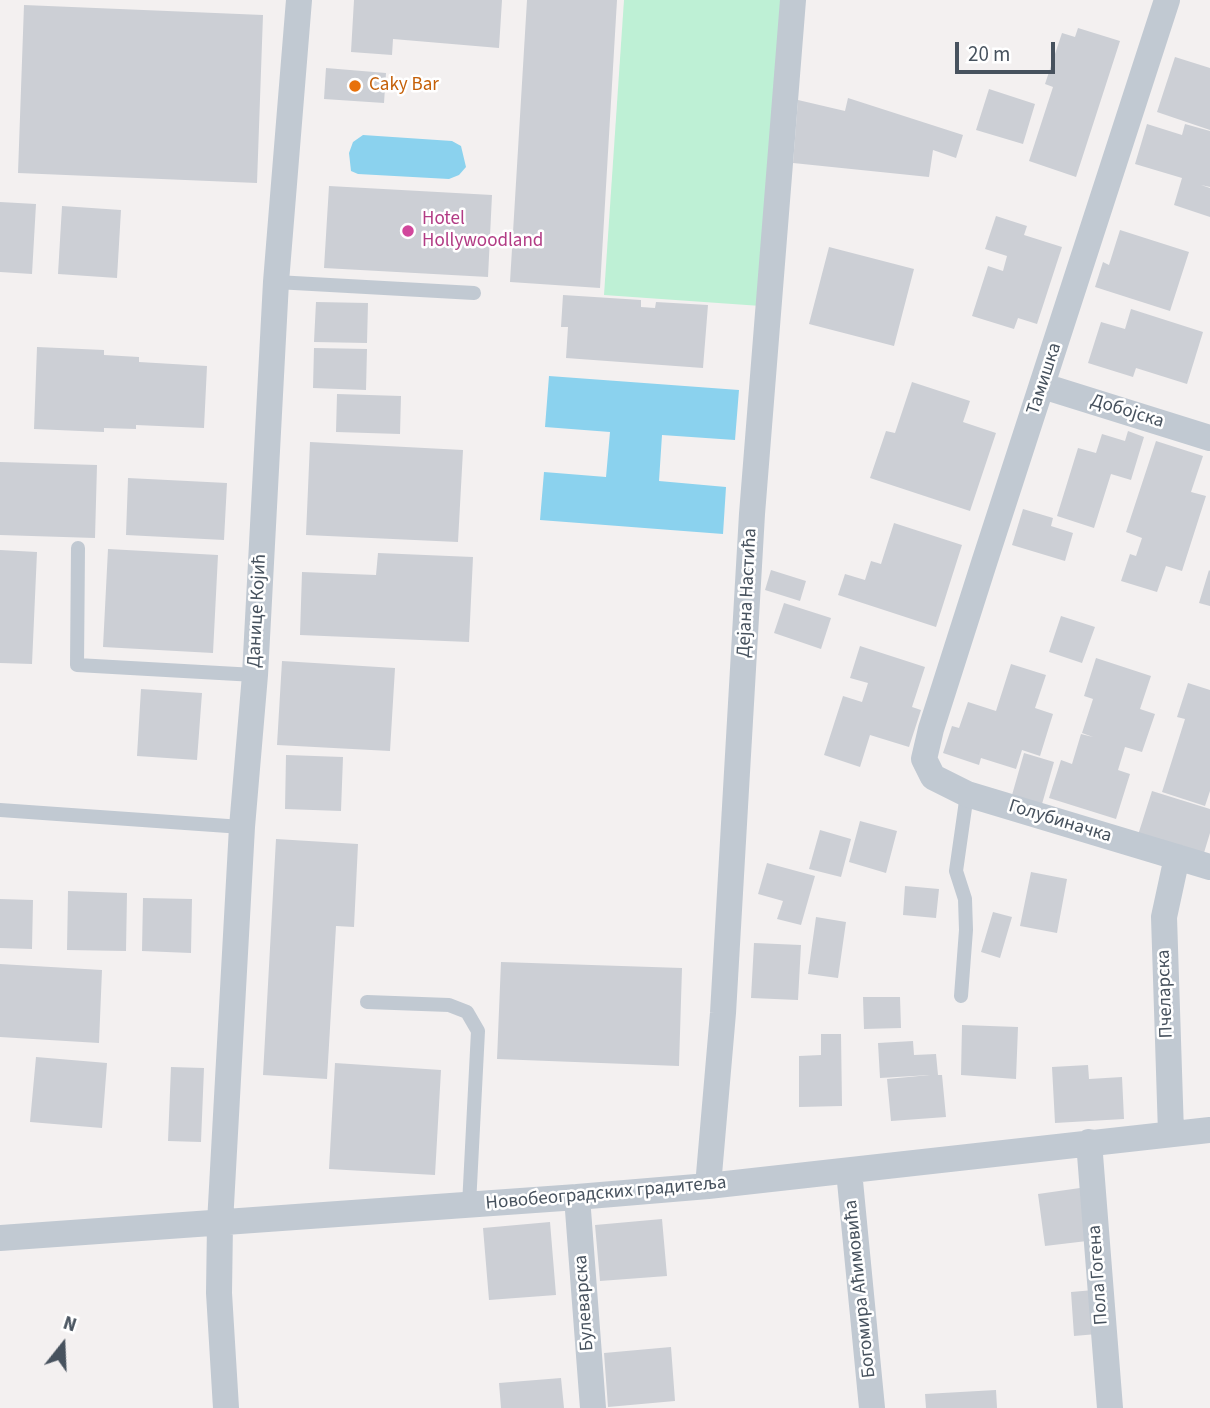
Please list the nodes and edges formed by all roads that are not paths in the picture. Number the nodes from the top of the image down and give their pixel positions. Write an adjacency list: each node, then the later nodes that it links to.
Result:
1 (299, 0): 4 (street, Данице Којић)
2 (793, 0): 22 (street, Дејана Настића)
3 (1167, 0): 6 (street, Тамишка)
4 (276, 282): 5 (lane); 9 (street, Данице Којић)
5 (474, 293)
6 (1044, 386): 7 (street, Добојска); 10 (street, Тамишка)
7 (1210, 438)
8 (78, 548): 9 (lane)
9 (255, 675): 13 (street, Данице Којић)
10 (924, 759): 11 (street, Голубиначка)
11 (967, 794): 14 (street, Голубиначка); 16 (lane)
12 (0, 810): 13 (lane)
13 (242, 827): 25 (street, Данице Којић)
14 (1177, 857): 15 (street, Голубиначка); 19 (street, Пчеларска)
15 (1210, 867)
16 (961, 996)
17 (367, 1002): 24 (lane)
18 (1210, 1130): 19 (street, Новобеоградских градитеља)
19 (1171, 1133): 20 (street, Новобеоградских градитеља)
20 (1089, 1142): 21 (street, Новобеоградских градитеља); 30 (street, Пола Гогена)
21 (849, 1171): 22 (street, Новобеоградских градитеља); 29 (street, Богомира Аћимовића)
22 (708, 1186): 23 (street, Новобеоградских градитеља)
23 (577, 1197): 24 (street, Новобеоградских градитеља); 28 (street, Булеварска)
24 (470, 1205): 25 (street, Новобеоградских градитеља)
25 (220, 1223): 26 (street, Новобеоградских градитеља); 27 (street, Данице Којић)
26 (0, 1238)
27 (226, 1408)
28 (593, 1408)
29 (872, 1408)
30 (1110, 1408)

